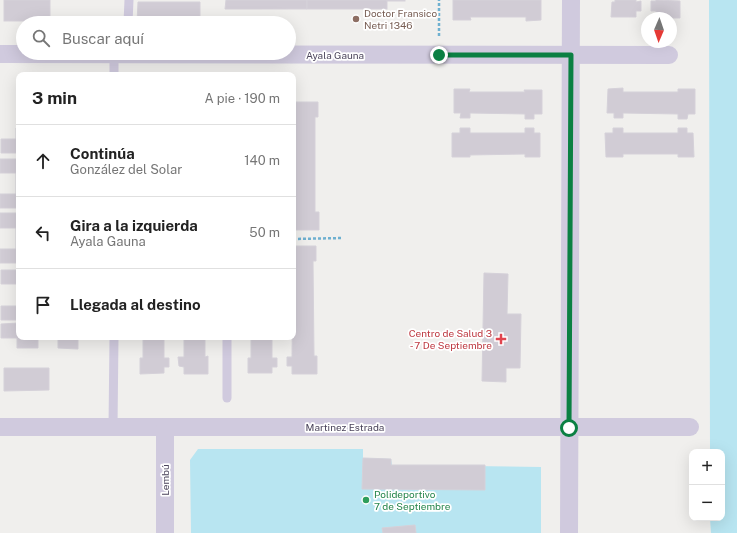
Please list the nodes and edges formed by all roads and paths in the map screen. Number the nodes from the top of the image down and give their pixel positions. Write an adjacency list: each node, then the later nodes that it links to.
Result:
1 (129, 0): 4 (lane)
2 (439, 0): 8 (path)
3 (571, 0): 9 (street)
4 (128, 16)
5 (0, 54): 6 (street, Ayala Gauna)
6 (16, 54)
7 (296, 55): 8 (street, Ayala Gauna)
8 (439, 55): 9 (street, Ayala Gauna)
9 (571, 55): 10 (street, Ayala Gauna); 22 (street)
10 (670, 55)
11 (120, 60): 12 (lane)
12 (115, 72)
13 (343, 238): 14 (path)
14 (296, 239)
15 (114, 340): 19 (lane)
16 (227, 340): 17 (lane)
17 (227, 398)
18 (0, 427): 19 (street, Martinez Estrada)
19 (113, 427): 20 (street, Martinez Estrada)
20 (165, 427): 22 (street, Martinez Estrada); 23 (street, Lembú)
21 (690, 427): 22 (street, Martinez Estrada)
22 (569, 428): 24 (street)
23 (165, 533)
24 (569, 533)

